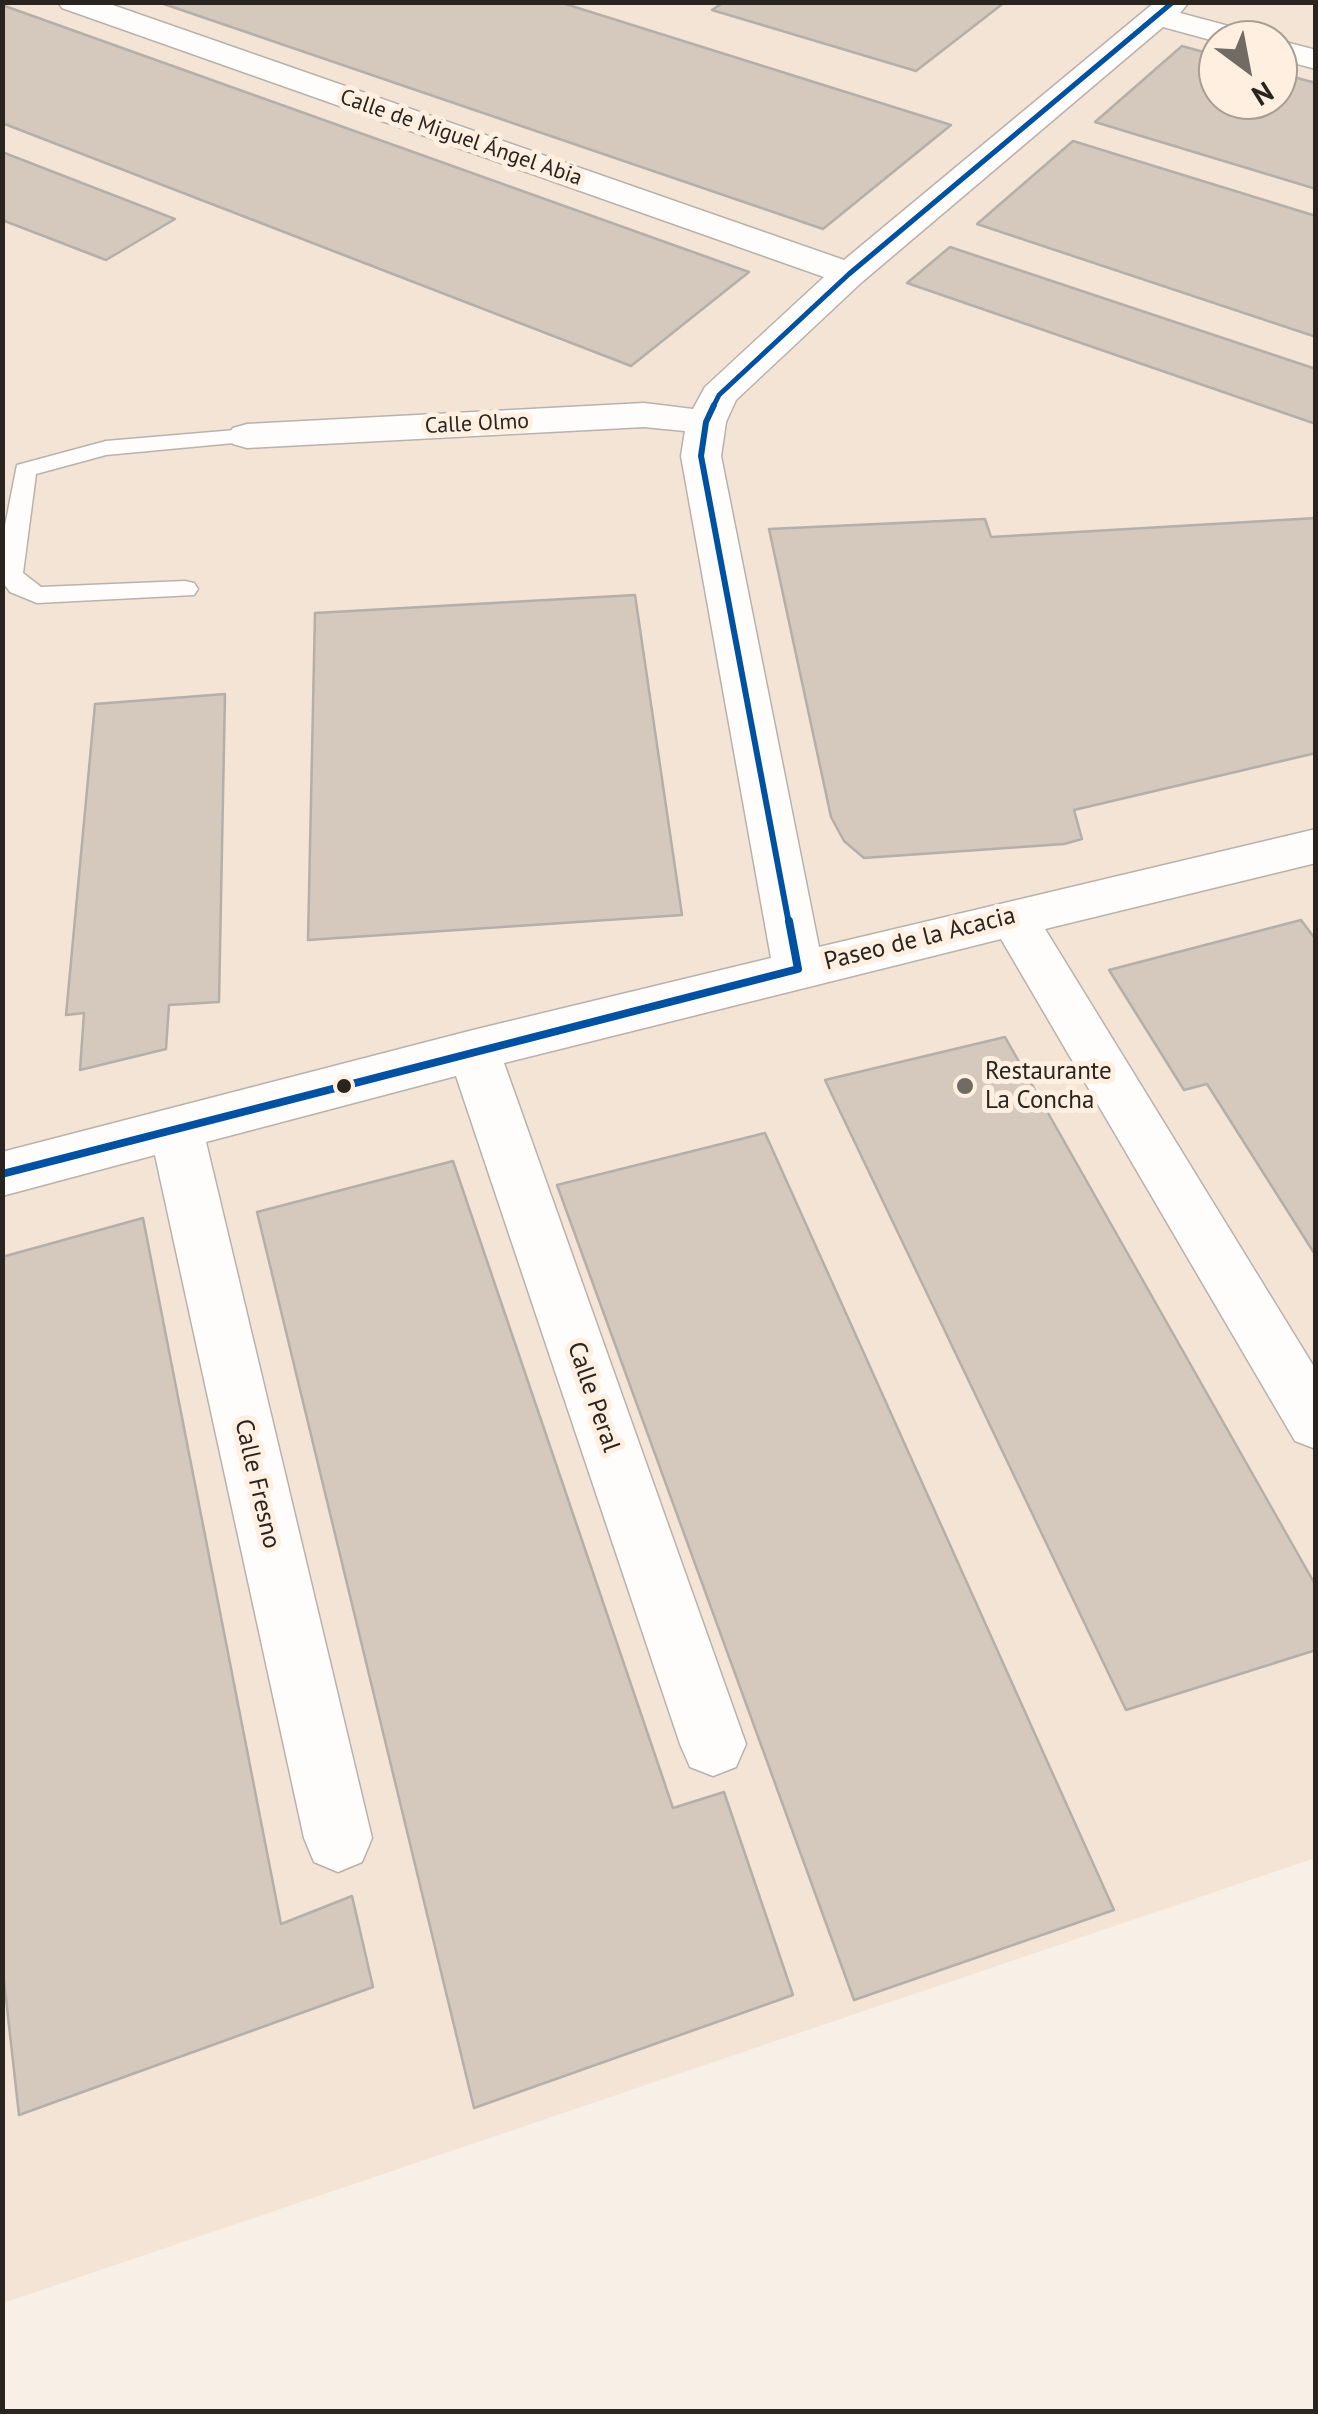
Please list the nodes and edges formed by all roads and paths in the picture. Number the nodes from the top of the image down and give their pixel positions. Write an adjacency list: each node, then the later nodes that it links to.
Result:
1 (73, 2): 4 (street, Calle de Miguel Ángel Abia)
2 (1165, 9): 3 (street); 4 (street)
3 (1198, 22)
4 (849, 274): 5 (street)
5 (706, 422): 6 (street, Calle Olmo); 10 (street)
6 (247, 436): 7 (lane)
7 (185, 589)
8 (1316, 846): 9 (street, Paseo de la Acacia)
9 (1013, 917): 10 (street, Paseo de la Acacia); 14 (street)
10 (798, 969): 11 (street, Paseo de la Acacia)
11 (473, 1050): 12 (street, Paseo de la Acacia); 15 (street, Calle Peral)
12 (176, 1129): 13 (street, Paseo de la Acacia); 16 (street, Calle Fresno)
13 (2, 1174)
14 (1316, 1423)
15 (712, 1744)
16 (338, 1838)

